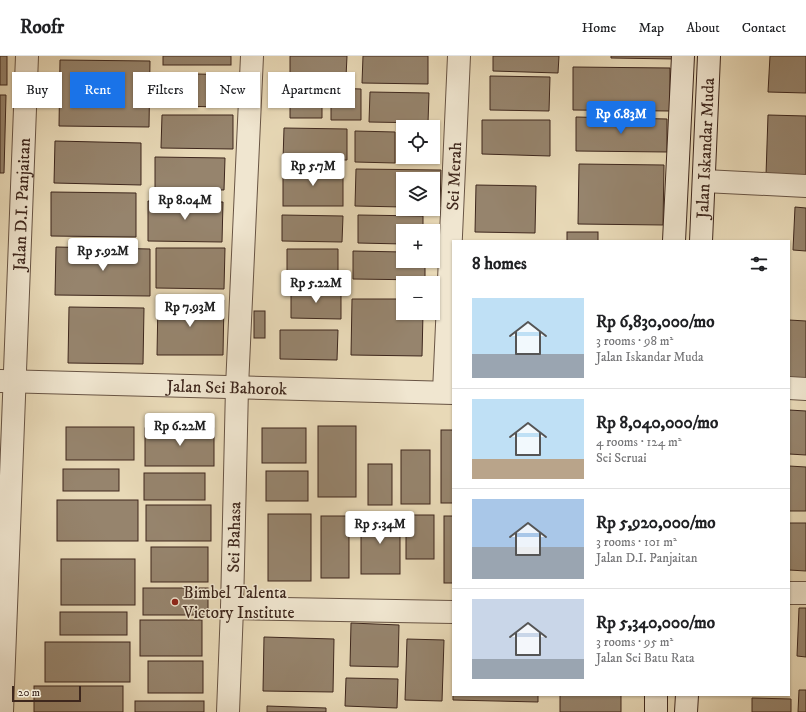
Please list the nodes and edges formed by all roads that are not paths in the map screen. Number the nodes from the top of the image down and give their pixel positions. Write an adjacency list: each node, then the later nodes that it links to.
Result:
1 (27, 56): 12 (street, Jalan D.I. Panjaitan)
2 (252, 56): 13 (street, Sei Bahasa)
3 (459, 56): 8 (street, Sei Merah)
4 (683, 56): 9 (street, Jalan Iskandar Muda)
5 (709, 56): 6 (street, Jalan Iskandar Muda)
6 (704, 181): 7 (street); 10 (street, Jalan Iskandar Muda)
7 (806, 186)
8 (453, 240)
9 (674, 240)
10 (702, 240)
11 (452, 270): 16 (street, Sei Merah)
12 (7, 382): 13 (street, Jalan Sei Bahorok); 23 (street, Jalan D.I. Panjaitan)
13 (237, 387): 16 (street, Jalan Sei Bahorok); 19 (street, Sei Bahasa)
14 (790, 388): 15 (street)
15 (806, 389)
16 (448, 392)
17 (790, 593): 18 (street)
18 (806, 593)
19 (232, 608): 20 (street); 24 (street, Sei Bahasa)
20 (452, 612)
21 (656, 696): 25 (street)
22 (687, 696): 26 (street)
23 (2, 712)
24 (228, 712)
25 (656, 712)
26 (686, 712)

